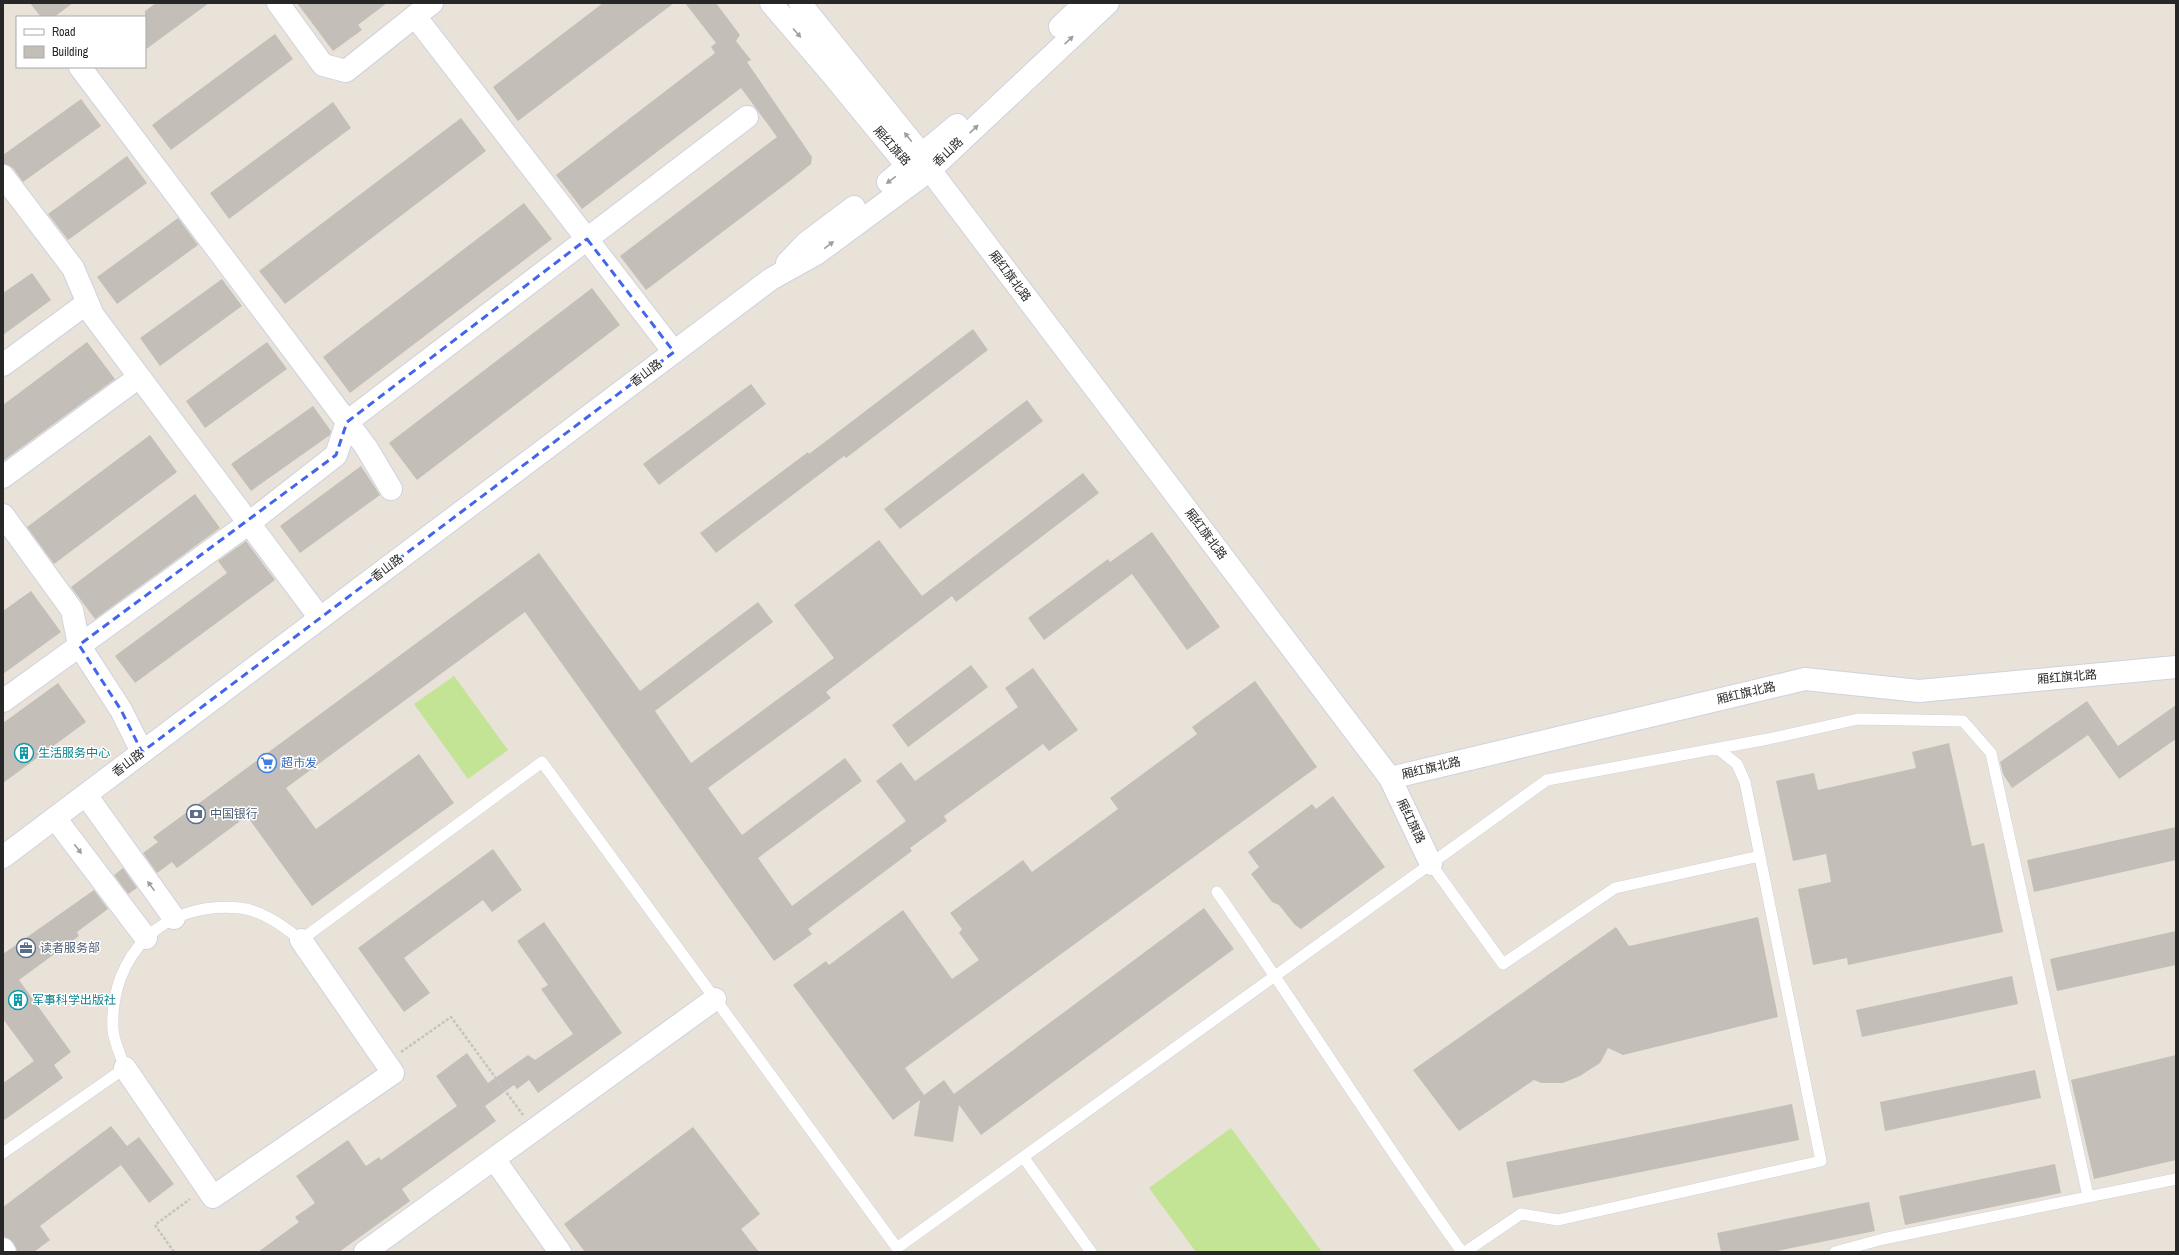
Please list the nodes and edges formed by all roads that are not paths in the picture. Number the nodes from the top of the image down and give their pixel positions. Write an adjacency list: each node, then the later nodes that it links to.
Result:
1 (278, 3): 6 (street)
2 (772, 3): 9 (street, 厢红旗路, one-way to 9)
3 (800, 3): 9 (street, 厢红旗路, one-way to 3)
4 (1085, 3): 9 (street, 香山路)
5 (1108, 3): 9 (street, 香山路, one-way to 5)
6 (424, 9): 11 (street)
7 (81, 68): 16 (street)
8 (747, 117): 11 (street)
9 (920, 164): 13 (street, 香山路); 27 (street, 厢红旗北路)
10 (3, 176): 12 (street)
11 (587, 239): 13 (street); 16 (street)
12 (88, 303): 14 (street); 15 (street)
13 (674, 352): 21 (street, 香山路)
14 (3, 365)
15 (139, 377): 17 (street); 20 (street)
16 (347, 422): 18 (street); 20 (street)
17 (3, 477)
18 (390, 489)
19 (3, 515): 22 (street)
20 (249, 522): 21 (street); 22 (street)
21 (320, 618): 26 (street, 香山路)
22 (79, 645): 24 (street); 26 (street)
23 (2176, 667): 27 (street, 厢红旗北路)
24 (3, 701)
25 (1718, 748): 30 (lane); 32 (lane); 44 (lane)
26 (142, 752): 28 (street, 香山路)
27 (1390, 778): 32 (street, 厢红旗路)
28 (86, 795): 29 (street, 香山路); 34 (street, one-way to 28)
29 (55, 818): 31 (street, 香山路); 35 (street, one-way to 35)
30 (1760, 856): 32 (lane); 51 (lane)
31 (3, 857)
32 (1431, 864): 37 (lane)
33 (1217, 892): 37 (lane)
34 (174, 918): 35 (lane); 36 (lane)
35 (146, 938): 39 (lane)
36 (301, 940): 38 (lane); 39 (street)
37 (1276, 977): 42 (lane); 51 (lane)
38 (715, 999): 41 (street); 46 (lane)
39 (125, 1068): 40 (lane)
40 (3, 1153)
41 (494, 1158): 48 (street); 49 (street)
42 (1024, 1158): 46 (lane); 50 (lane)
43 (2176, 1178): 44 (lane)
44 (2088, 1196): 52 (lane)
45 (3, 1249): 47 (street)
46 (899, 1250)
47 (5, 1252)
48 (365, 1252)
49 (560, 1252)
50 (1090, 1252)
51 (1464, 1252)
52 (1836, 1252)

